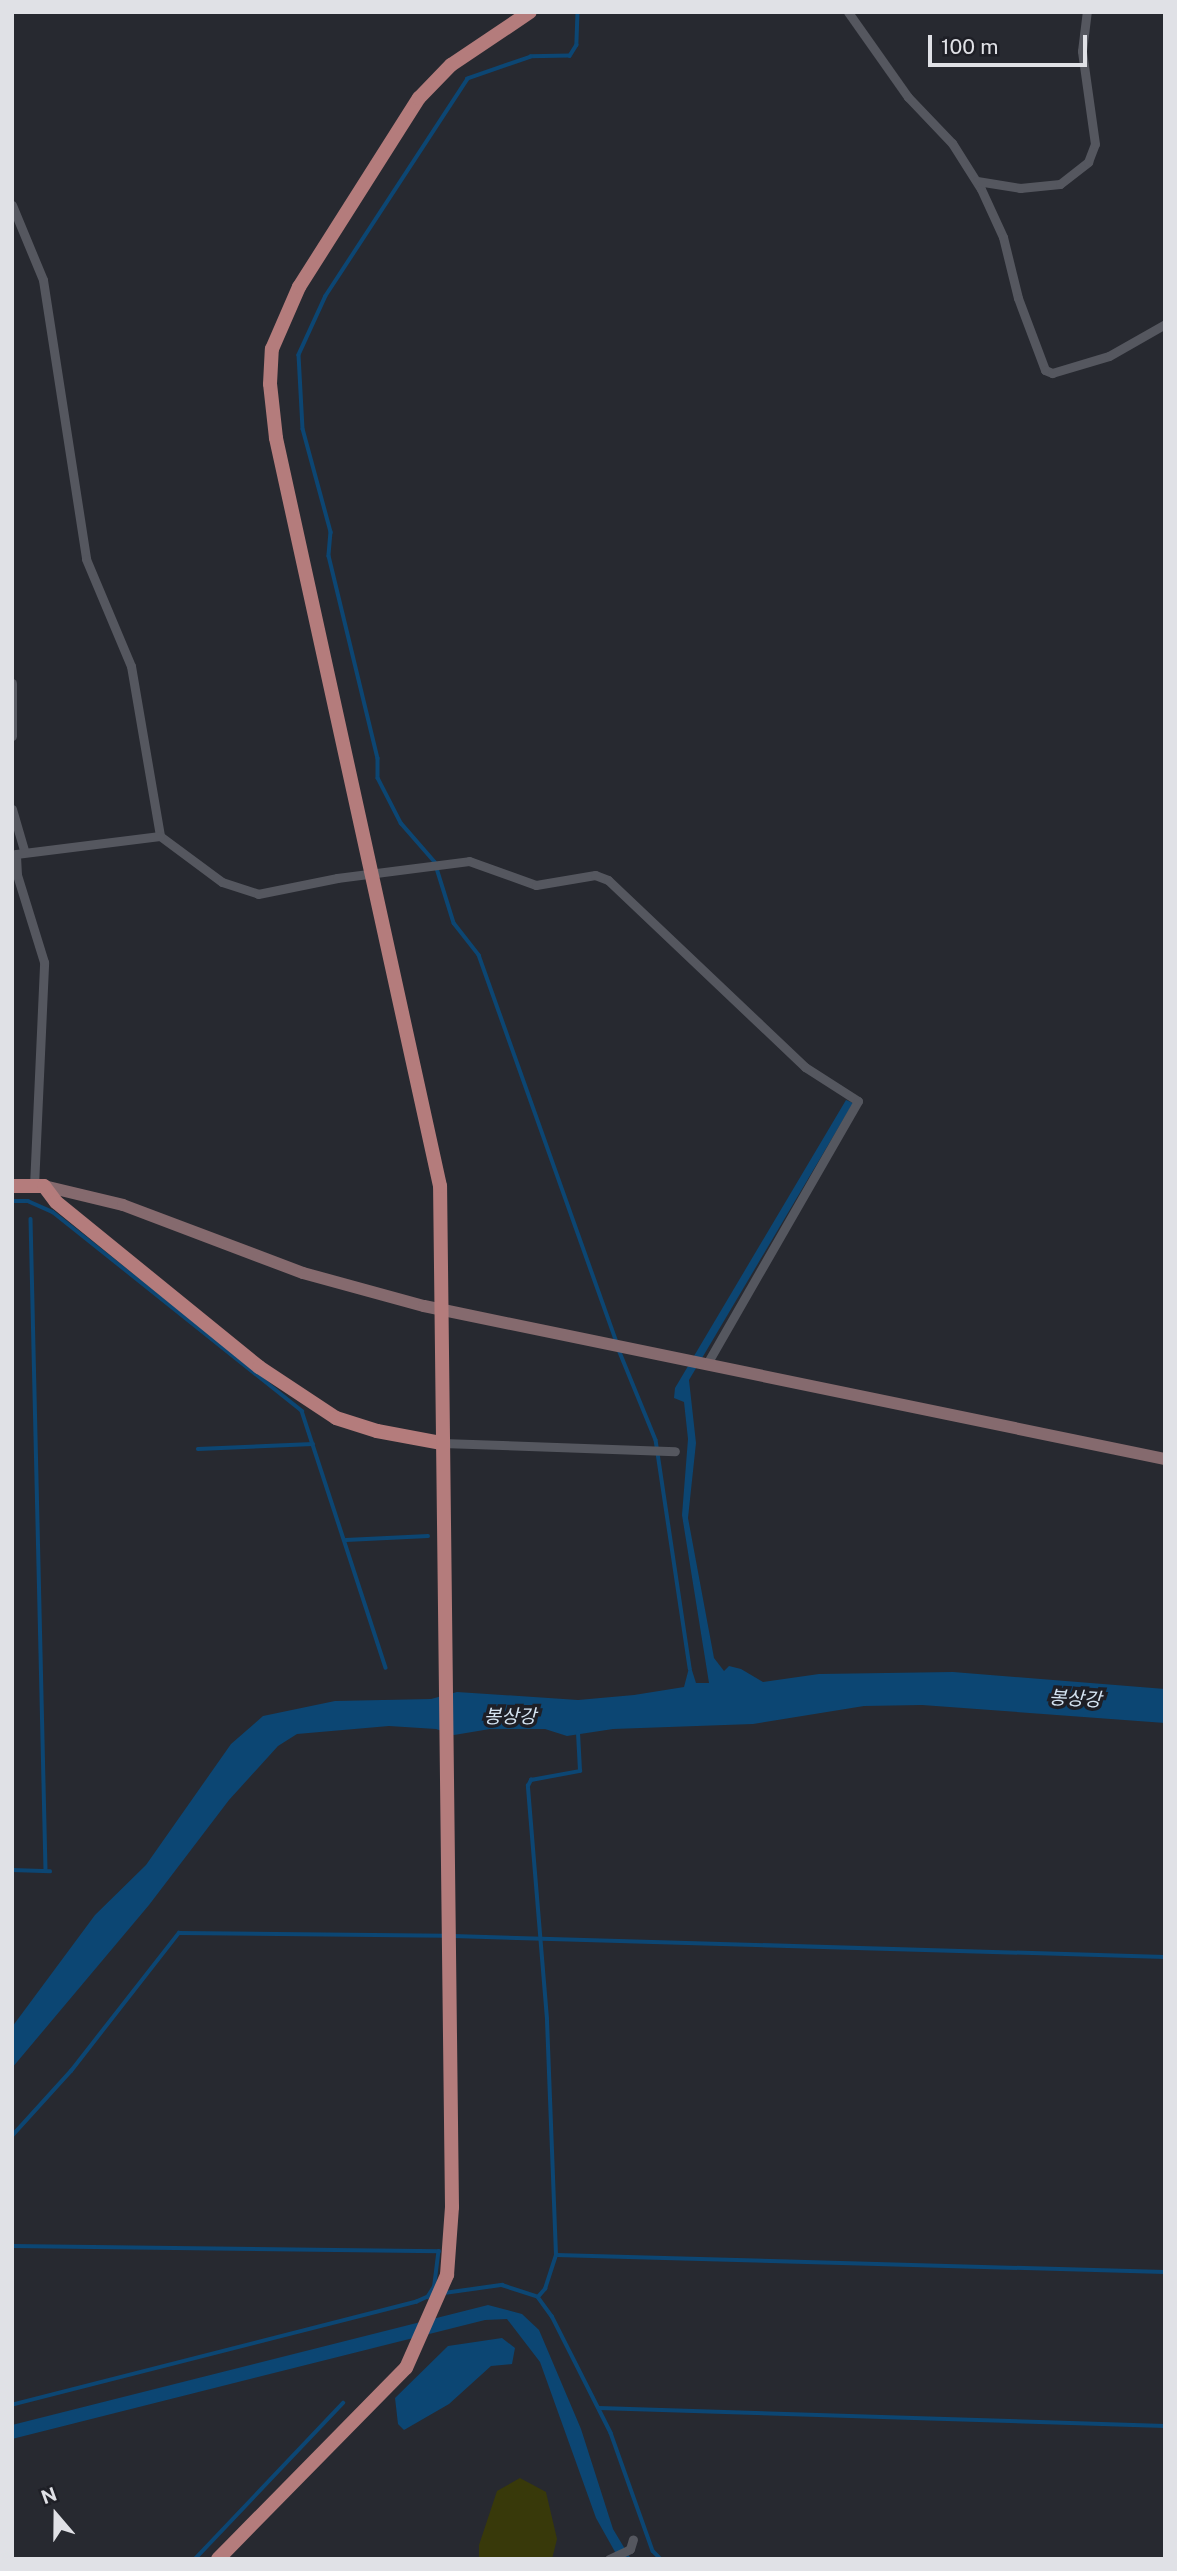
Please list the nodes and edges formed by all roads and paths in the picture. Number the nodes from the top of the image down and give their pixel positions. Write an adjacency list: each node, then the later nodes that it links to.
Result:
1 (530, 12): 14 (main road)
2 (848, 12): 4 (street)
3 (1087, 12): 5 (street)
4 (977, 181): 5 (street); 6 (street)
5 (1005, 187): 6 (street)
6 (989, 203): 8 (street)
7 (12, 205): 12 (street)
8 (1165, 324)
9 (12, 683): 10 (street)
10 (12, 736)
11 (12, 809): 13 (street)
12 (160, 836): 13 (street); 14 (street)
13 (24, 850): 16 (street)
14 (371, 875): 17 (street); 18 (main road)
15 (12, 1186): 16 (main road)
16 (39, 1186): 17 (main road); 18 (main road)
17 (704, 1363): 20 (main road)
18 (442, 1432): 19 (street); 23 (main road)
19 (675, 1451)
20 (1165, 1459)
21 (631, 2544): 22 (street)
22 (611, 2557)
23 (218, 2559)

